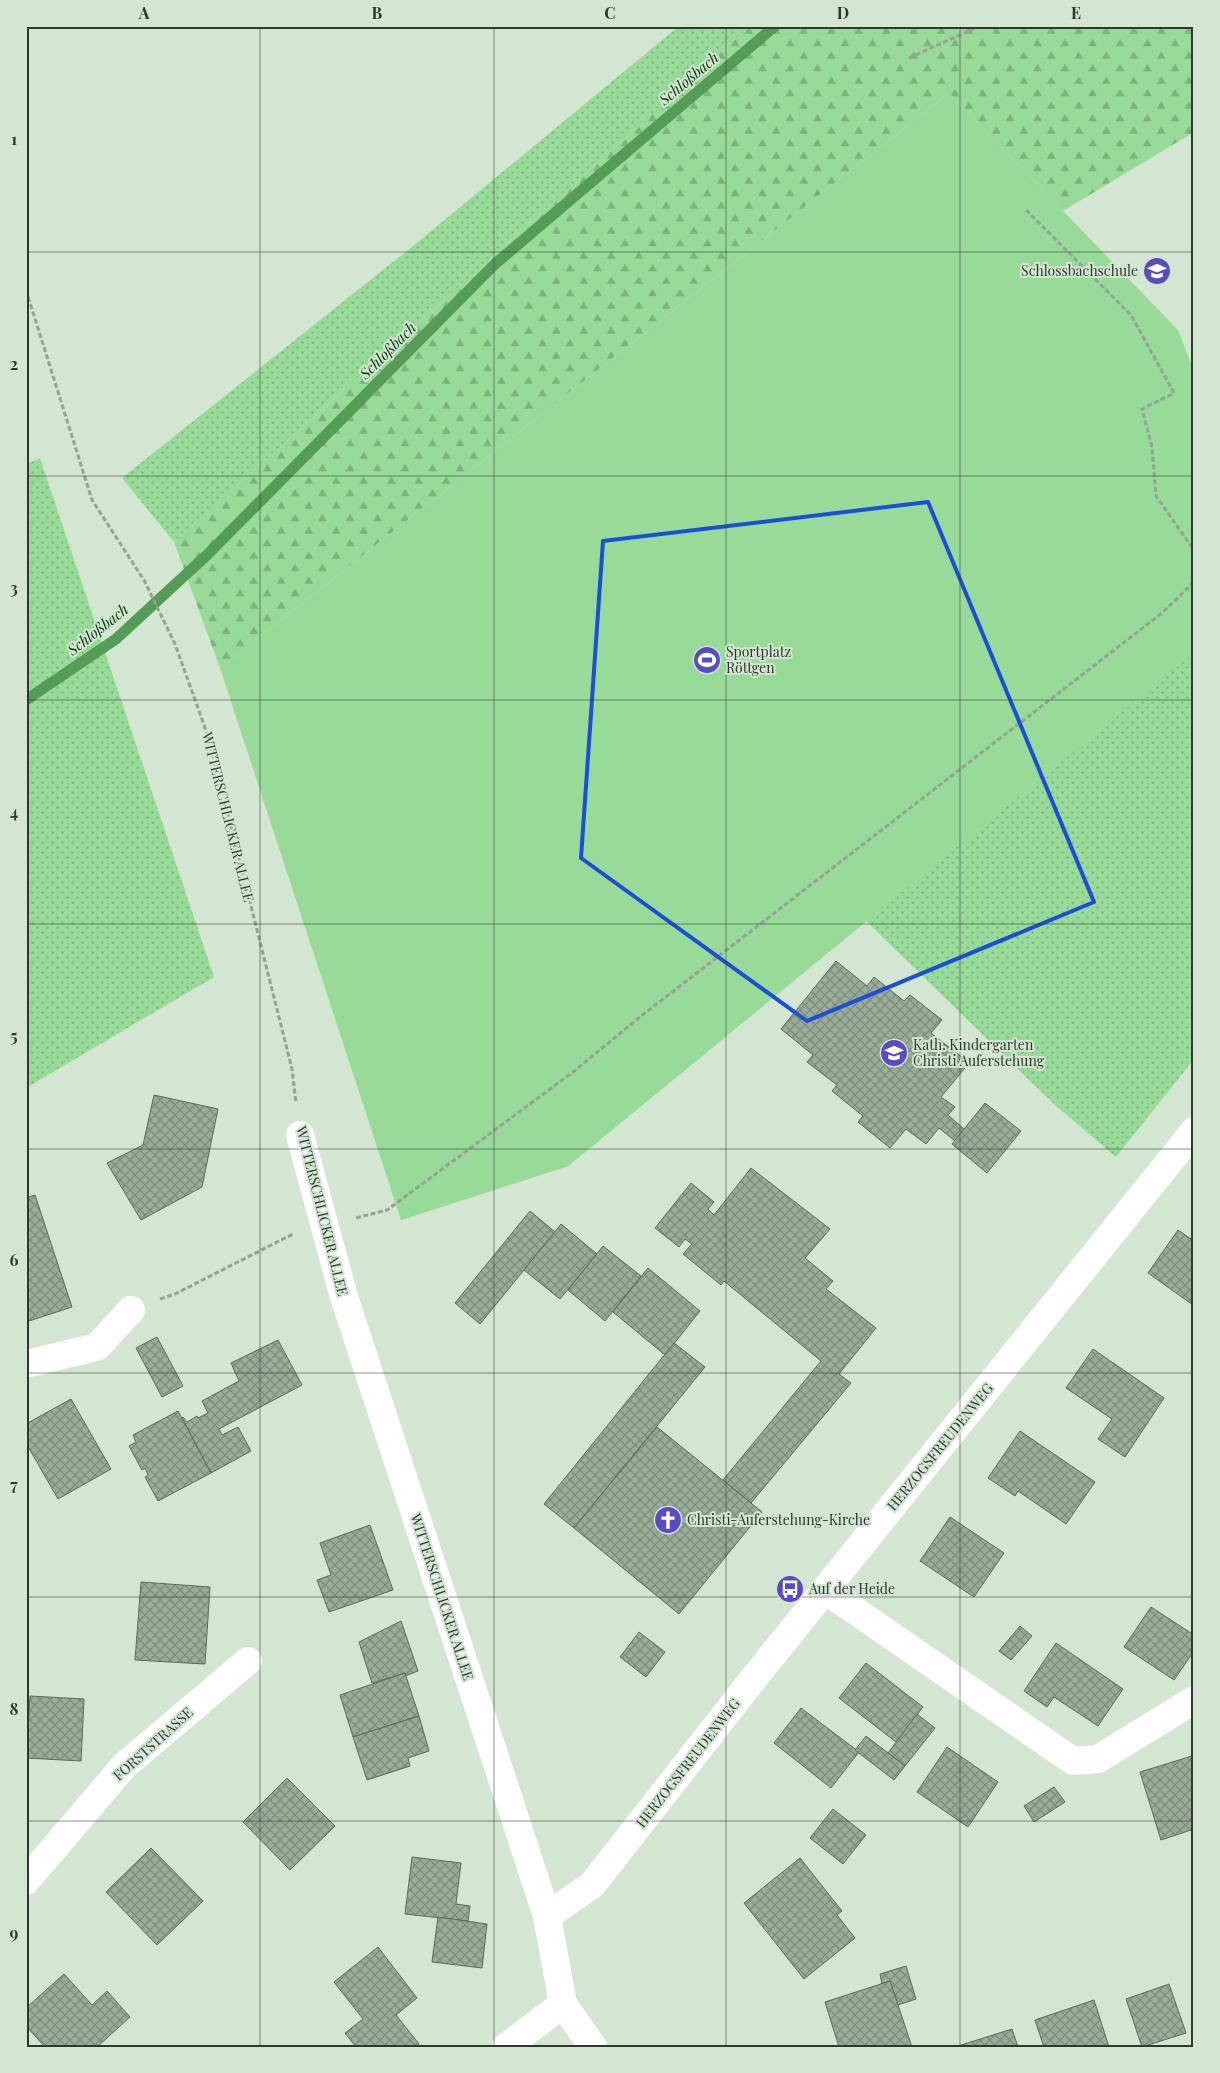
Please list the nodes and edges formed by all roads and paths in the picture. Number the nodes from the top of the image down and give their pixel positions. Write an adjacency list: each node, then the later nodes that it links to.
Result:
1 (974, 26): 2 (path)
2 (909, 58)
3 (1026, 210): 5 (path)
4 (26, 290): 8 (path, WITTERSCHLICKER ALLEE)
5 (1194, 550)
6 (1194, 582): 9 (path)
7 (1194, 1131): 12 (street, HERZOGSFREUDENWEG)
8 (300, 1135): 9 (street, WITTERSCHLICKER ALLEE)
9 (324, 1222): 10 (path); 16 (street, WITTERSCHLICKER ALLEE)
10 (131, 1310): 11 (street)
11 (26, 1364)
12 (825, 1590): 14 (street); 16 (street, HERZOGSFREUDENWEG)
13 (248, 1661): 15 (street, FORSTSTRASSE)
14 (1194, 1700)
15 (26, 1881)
16 (547, 1916): 17 (street, WITTERSCHLICKER ALLEE)
17 (563, 2004): 18 (street); 19 (street, WITTERSCHLICKER ALLEE)
18 (506, 2047)
19 (593, 2047)

